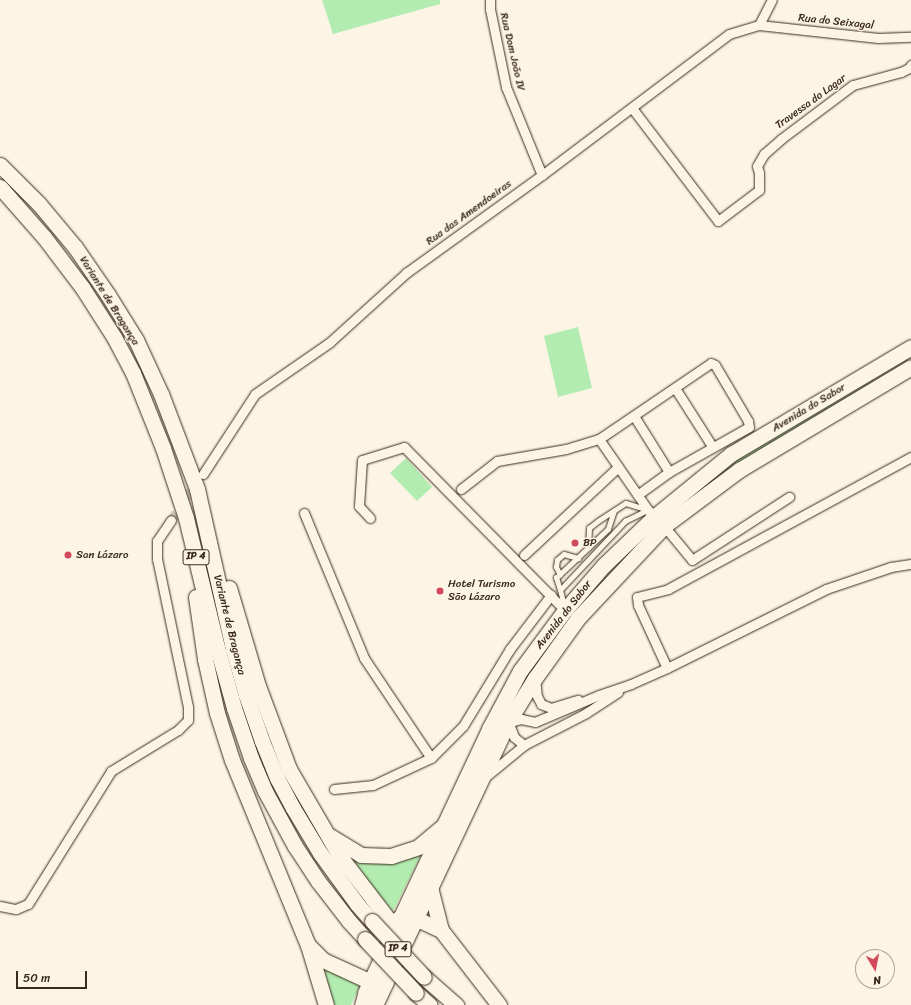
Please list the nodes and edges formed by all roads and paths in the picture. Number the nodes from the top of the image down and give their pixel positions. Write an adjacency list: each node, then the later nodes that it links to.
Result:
1 (490, 0): 8 (street, Rua Dom João IV)
2 (772, 0): 3 (street)
3 (759, 25): 4 (street, Rua do Seixagal); 6 (street, Rua das Amendoeiras)
4 (911, 37)
5 (911, 65): 6 (street, Travessa do Lagar)
6 (632, 108): 8 (street, Rua das Amendoeiras)
7 (0, 166): 20 (main road, Variante de Bragança / IP 4)
8 (542, 175): 19 (street, Rua das Amendoeiras)
9 (0, 187): 27 (main road, Variante de Bragança / IP 4)
10 (911, 347): 26 (main road, Avenida do Sabor)
11 (911, 367): 26 (main road, Avenida do Sabor)
12 (675, 388): 13 (street); 15 (street); 15 (street)
13 (634, 416): 14 (street); 18 (street)
14 (599, 439): 17 (street); 21 (street)
15 (712, 446): 18 (street)
16 (911, 457): 38 (street)
17 (618, 467): 22 (street); 31 (street)
18 (669, 472): 22 (street)
19 (203, 474)
20 (197, 489): 50 (main road); 61 (main road, Variante de Bragança / IP 4, bridge)
21 (461, 489)
22 (637, 495): 26 (street)
23 (789, 497): 26 (street)
24 (614, 511): 26 (lane); 30 (lane); 30 (lane)
25 (304, 513): 46 (street)
26 (656, 517): 35 (lane); 37 (main road, Avenida do Sabor); 40 (main road, Avenida do Sabor)
27 (186, 518): 57 (main road); 60 (main road, Variante de Bragança / IP 4, bridge)
28 (370, 518): 36 (street)
29 (171, 520): 52 (street)
30 (588, 548): 32 (lane)
31 (524, 555)
32 (578, 558): 34 (lane); 34 (lane)
33 (911, 564): 38 (street)
34 (560, 575): 35 (lane)
35 (560, 590): 37 (lane)
36 (551, 595): 37 (street); 46 (street)
37 (565, 610): 39 (main road, Avenida do Sabor)
38 (667, 668): 41 (street)
39 (520, 671): 43 (street); 44 (main road, Avenida do Sabor)
40 (535, 678): 42 (street); 43 (main road, Avenida do Sabor)
41 (631, 684): 42 (street); 45 (street)
42 (599, 695): 43 (street)
43 (508, 722): 44 (street); 45 (street); 47 (main road, Avenida do Sabor)
44 (489, 729): 49 (main road, Avenida do Sabor)
45 (524, 745): 47 (street)
46 (431, 758): 48 (street)
47 (482, 780): 51 (main road, Avenida do Sabor)
48 (334, 789)
49 (444, 825): 50 (main road); 54 (main road, Avenida do Sabor)
50 (325, 834): 54 (main road)
51 (430, 887): 53 (main road, Avenida do Sabor); 55 (main road)
52 (0, 906)
53 (415, 918): 54 (main road); 55 (main road); 56 (main road, Avenida do Sabor)
54 (397, 923): 56 (main road); 58 (main road, Avenida do Sabor)
55 (441, 930): 62 (main road)
56 (404, 943): 58 (main road, Avenida do Sabor)
57 (308, 945): 58 (main road); 59 (main road)
58 (370, 995)
59 (326, 1005)
60 (430, 1005)
61 (456, 1005)
62 (499, 1005)

